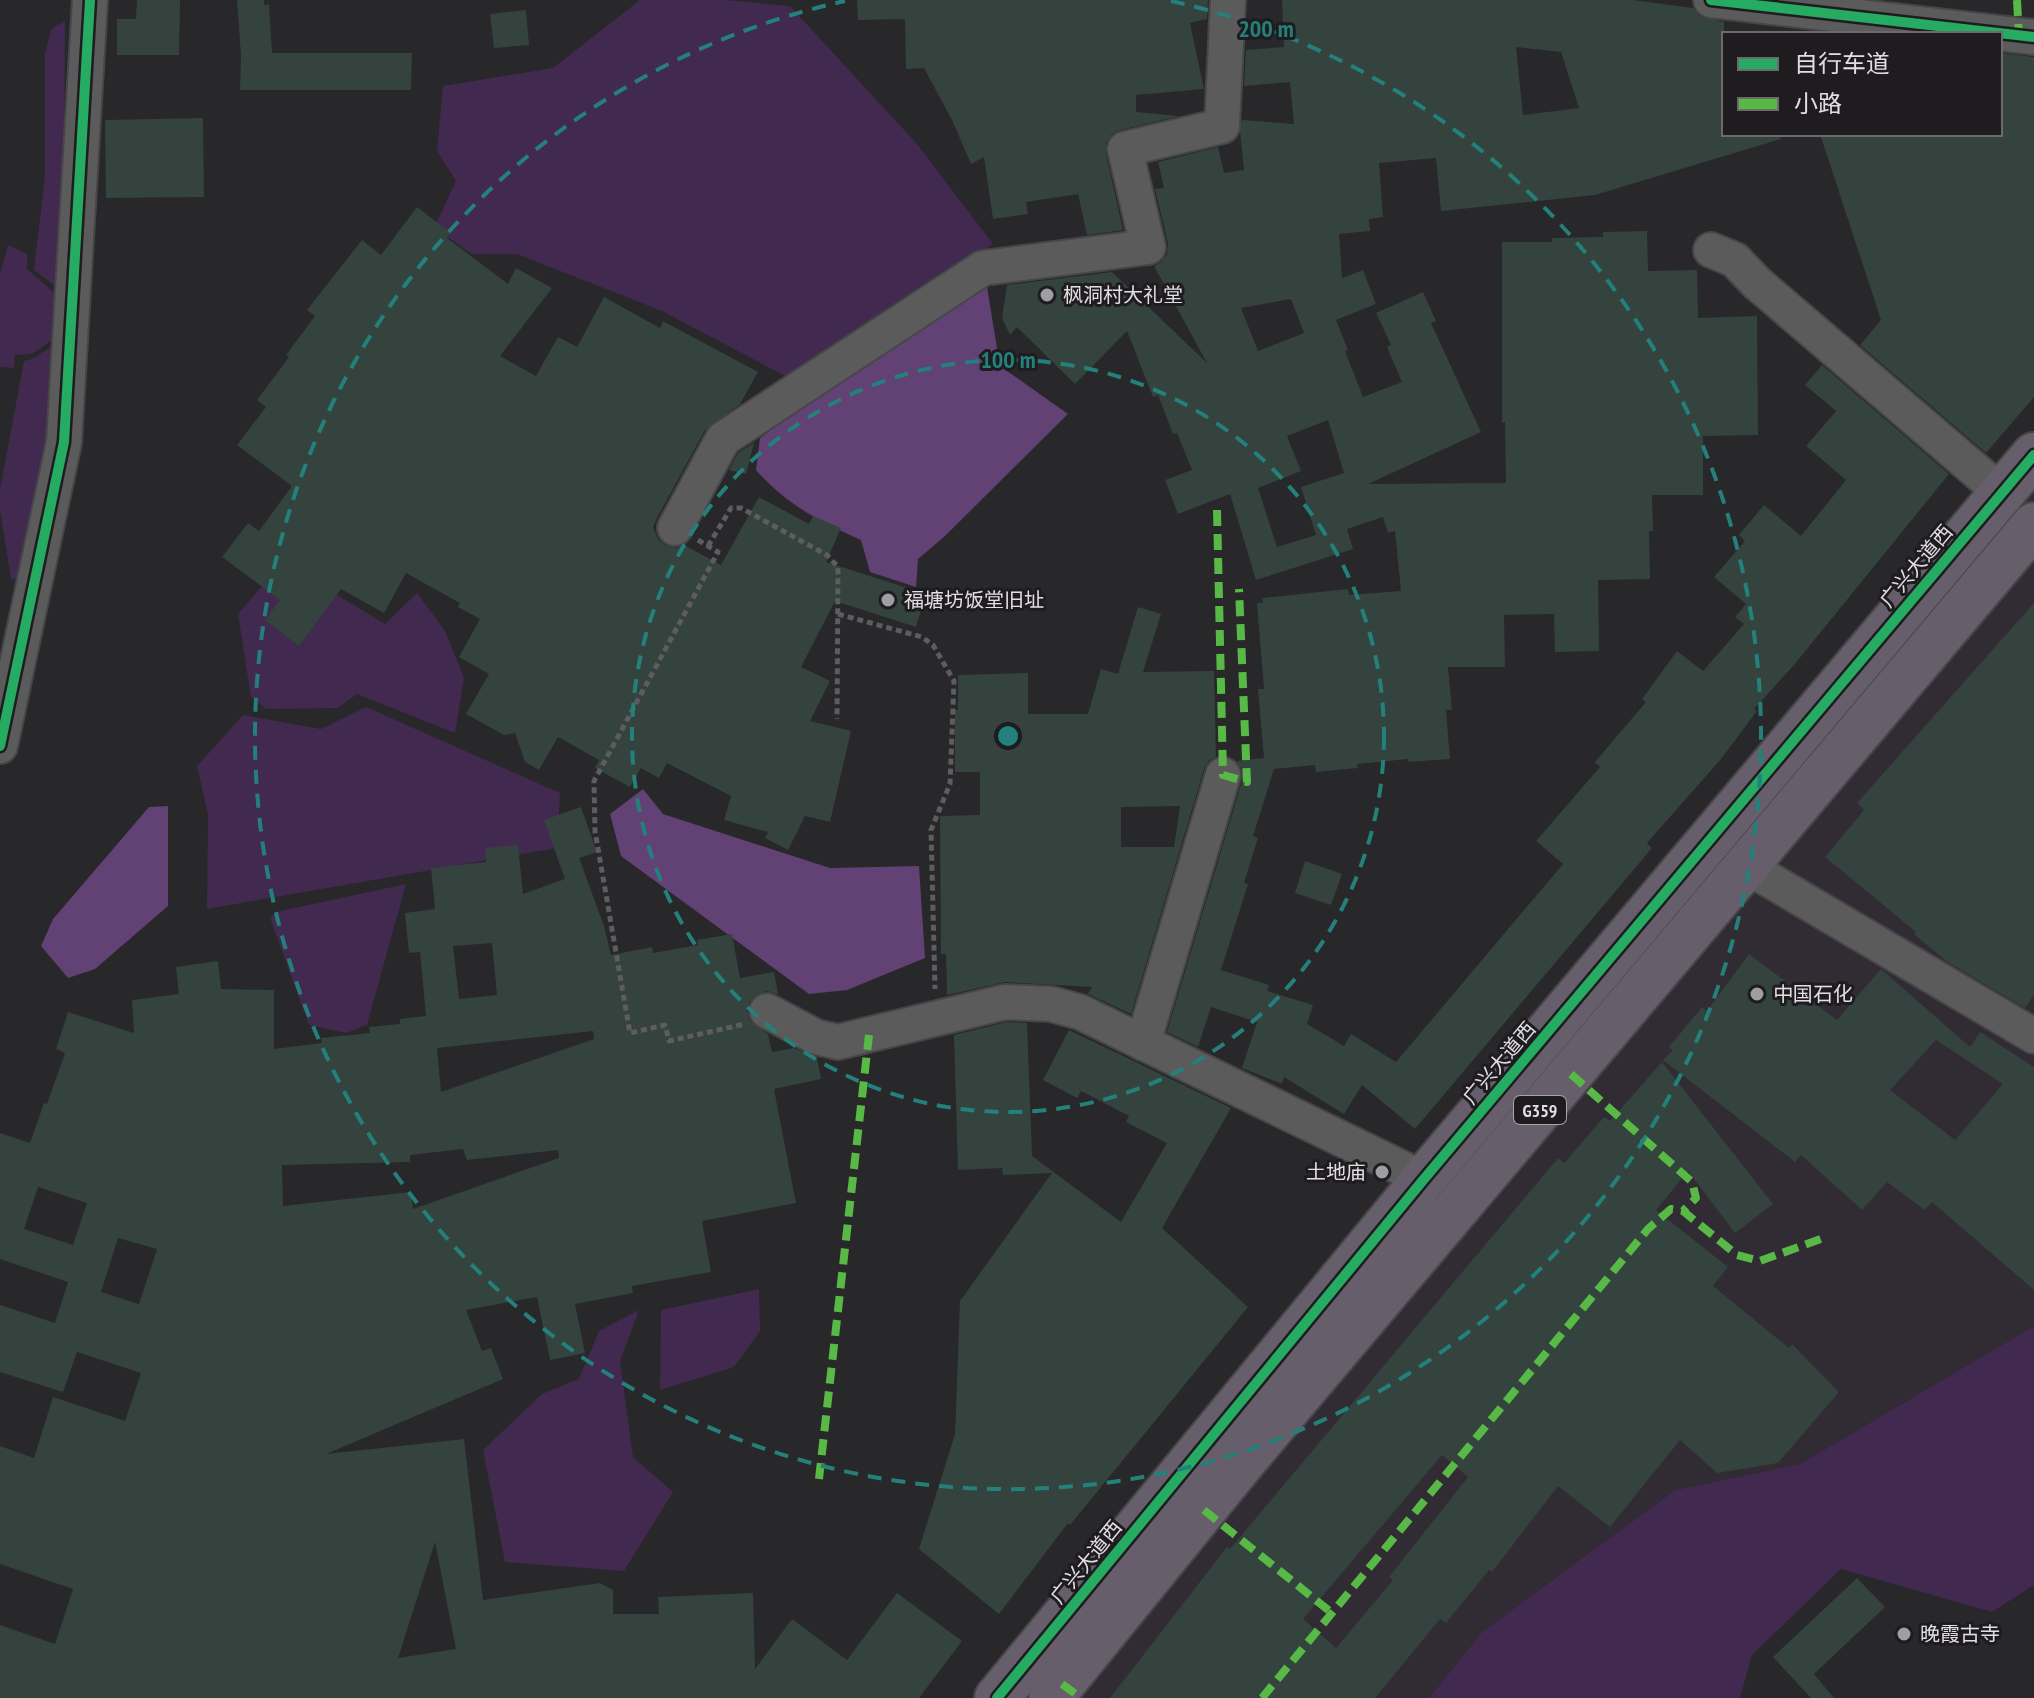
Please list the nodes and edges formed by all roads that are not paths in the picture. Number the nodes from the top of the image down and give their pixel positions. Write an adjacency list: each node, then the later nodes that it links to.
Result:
1 (90, 0): 12 (street)
2 (1228, 0): 11 (street)
3 (1711, 0): 4 (street)
4 (1990, 32)
5 (2002, 33): 6 (street)
6 (2034, 37)
7 (1711, 250): 9 (street)
8 (2034, 455): 9 (highway, 广兴大道西 / G359)
9 (2002, 493): 18 (highway, 广兴大道西 / G359)
10 (2034, 525): 14 (highway, G359)
11 (675, 528)
12 (0, 746)
13 (1223, 775): 17 (street)
14 (1746, 866): 16 (street); 20 (highway, G359)
15 (772, 1014): 17 (street)
16 (2034, 1036)
17 (1143, 1043): 18 (street)
18 (1424, 1179): 19 (highway, 广兴大道西 / G359)
19 (997, 1698)
20 (1051, 1698)

